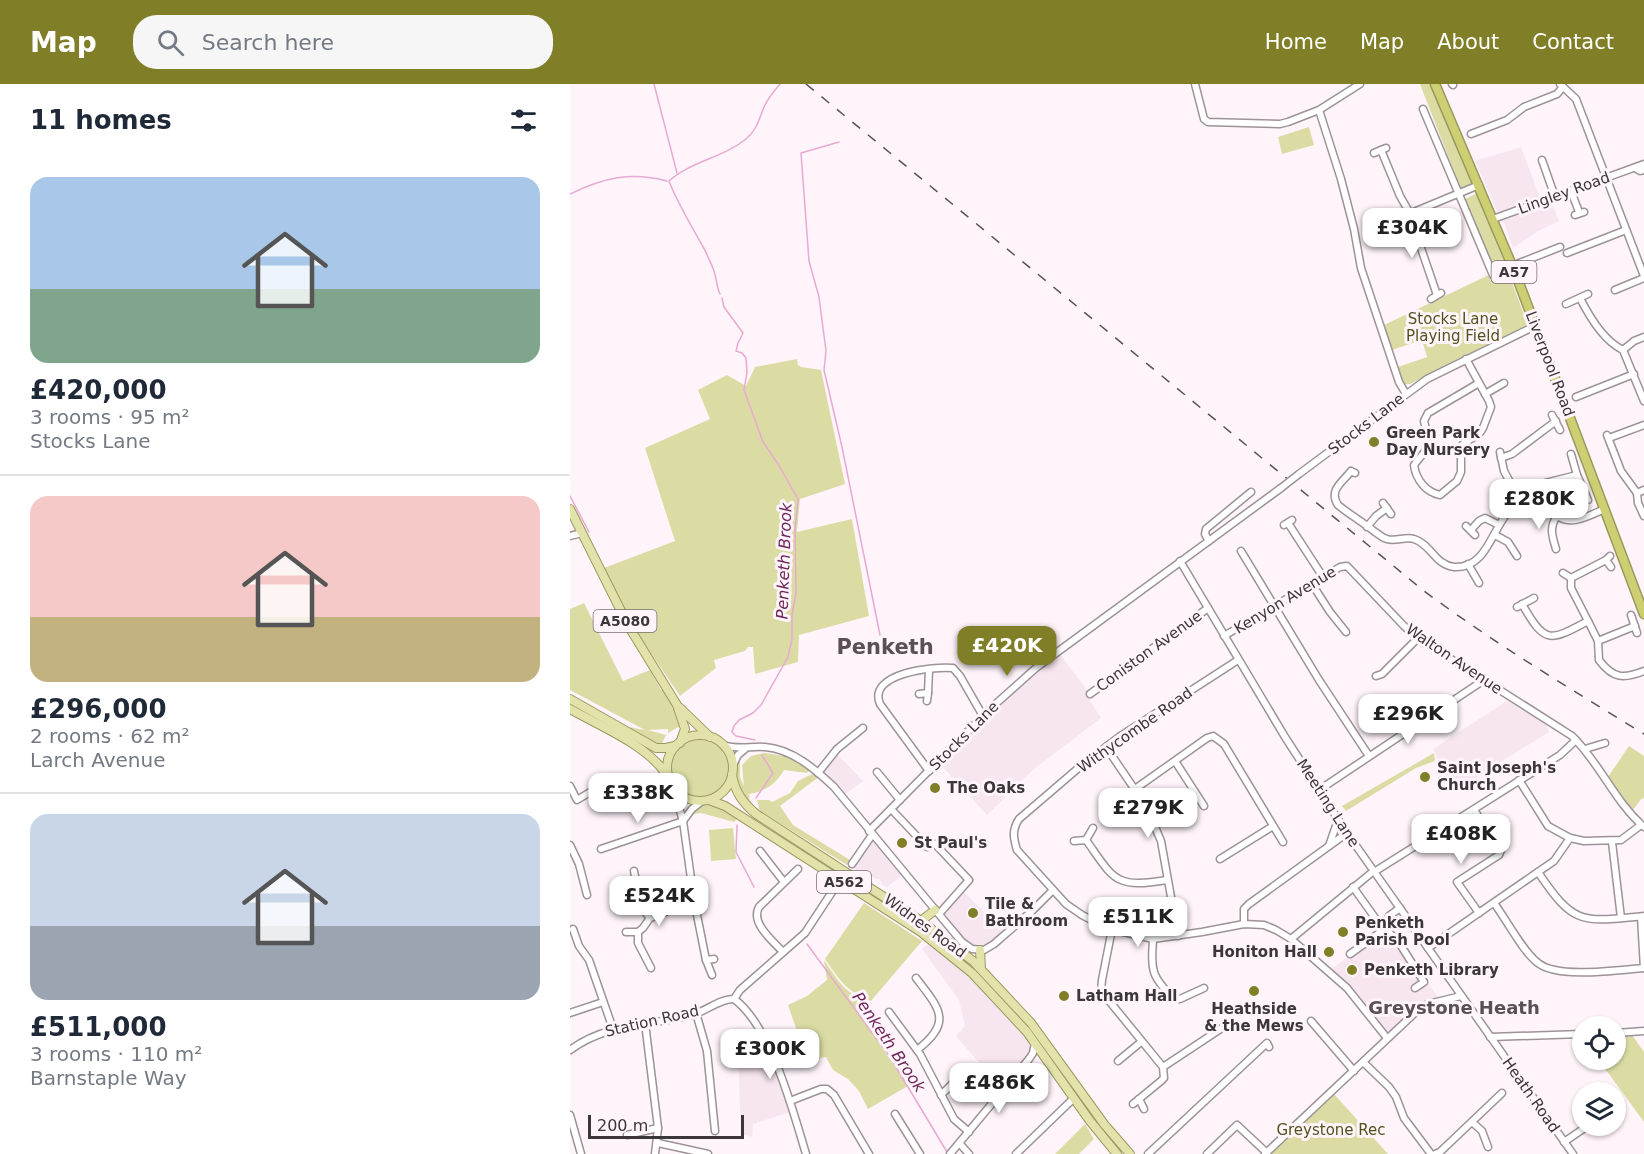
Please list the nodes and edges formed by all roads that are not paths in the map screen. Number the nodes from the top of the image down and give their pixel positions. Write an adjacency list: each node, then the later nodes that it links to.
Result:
1 (1195, 84): 5 (street)
2 (1360, 84): 5 (street)
3 (1436, 84): 14 (highway, Liverpool Road / A57)
4 (1562, 86): 7 (street); 13 (street)
5 (1319, 110): 37 (street)
6 (1423, 110): 16 (street)
7 (1471, 134)
8 (1380, 150): 19 (street)
9 (1551, 161): 17 (street)
10 (1644, 164): 11 (street, Lingley Road)
11 (1635, 168): 12 (street); 13 (street, Lingley Road)
12 (1644, 170)
13 (1606, 178): 15 (street, Lingley Road); 21 (street)
14 (1479, 185): 16 (street); 20 (highway, Liverpool Road / A57)
15 (1571, 191): 17 (street, Lingley Road); 18 (street)
16 (1459, 194): 19 (street); 23 (street)
17 (1555, 197): 20 (street, Lingley Road)
18 (1579, 213)
19 (1409, 214): 27 (street)
20 (1493, 219): 22 (highway, Liverpool Road / A57)
21 (1626, 231): 22 (street); 24 (street)
22 (1512, 266): 30 (highway, Liverpool Road / A57)
23 (1493, 274)
24 (1644, 277): 26 (street)
25 (1588, 294): 28 (street)
26 (1624, 295)
27 (1437, 296)
28 (1580, 298): 29 (street); 32 (street)
29 (1566, 304)
30 (1535, 326): 33 (street, Stocks Lane); 55 (highway, Liverpool Road / A57)
31 (1644, 337): 32 (street)
32 (1623, 350): 34 (street)
33 (1466, 359): 36 (street); 37 (street, Stocks Lane)
34 (1634, 374): 39 (street); 40 (street)
35 (1504, 382): 38 (street)
36 (1479, 383): 38 (street); 38 (street)
37 (1406, 394): 65 (street, Stocks Lane, bridge)
38 (1485, 394)
39 (1576, 397)
40 (1644, 401)
41 (1552, 415): 42 (street)
42 (1556, 422): 44 (street); 52 (street)
43 (1644, 424): 49 (street)
44 (1560, 430)
45 (1571, 454): 47 (street)
46 (1355, 473): 60 (street)
47 (1577, 475): 50 (street); 51 (street)
48 (1251, 490): 65 (street)
49 (1641, 491): 57 (street)
50 (1537, 498): 52 (street); 56 (street)
51 (1588, 500)
52 (1520, 501): 59 (street)
53 (1387, 508): 60 (street)
54 (570, 509): 62 (main road, A5080)
55 (1605, 509): 56 (street); 81 (highway, Liverpool Road / A57)
56 (1557, 516): 66 (street)
57 (1644, 516)
58 (1288, 523): 74 (street)
59 (1499, 525): 61 (street); 63 (street)
60 (1367, 527): 70 (street)
61 (1471, 530)
62 (582, 533): 64 (street); 98 (main road, A5080)
63 (1495, 535): 68 (street); 70 (street)
64 (570, 536)
65 (1209, 541): 69 (street, Stocks Lane)
66 (1557, 549)
67 (1241, 551): 79 (street)
68 (1517, 556)
69 (1180, 561): 80 (street, Meeting Lane); 100 (street, Stocks Lane)
70 (1468, 564): 76 (street)
71 (1347, 566): 74 (street, Kenyon Avenue); 86 (street, Walton Avenue)
72 (1611, 567): 75 (street)
73 (1563, 573): 75 (street)
74 (1323, 577): 77 (street, Kenyon Avenue)
75 (1571, 578): 83 (street)
76 (1479, 583)
77 (1312, 584): 79 (street, Kenyon Avenue); 84 (street)
78 (1534, 598): 83 (street)
79 (1274, 606): 85 (street, Kenyon Avenue); 110 (street)
80 (1208, 608): 85 (street, Meeting Lane); 95 (street, Coniston Avenue)
81 (1644, 614)
82 (1631, 615): 87 (street)
83 (1588, 621): 87 (street)
84 (1346, 632)
85 (1224, 636): 88 (street, Meeting Lane)
86 (1418, 638): 91 (street); 92 (street, Walton Avenue)
87 (1598, 641): 90 (street)
88 (1238, 660): 107 (street, Withycombe Road); 122 (street, Meeting Lane)
89 (929, 670): 93 (street); 100 (street); 113 (street)
90 (1644, 671)
91 (1376, 676)
92 (1484, 680): 103 (street, Walton Avenue); 110 (street)
93 (928, 693): 94 (street); 97 (street)
94 (919, 694)
95 (1090, 694)
96 (570, 699): 105 (main road)
97 (927, 701)
98 (677, 705): 102 (main road, A5080); 105 (main road, A5080)
99 (570, 709): 119 (main road, A562)
100 (983, 716): 113 (street, Stocks Lane)
101 (863, 728): 115 (street)
102 (712, 738): 105 (main road); 106 (main road)
103 (1576, 740): 109 (street, Walton Avenue); 118 (street)
104 (1605, 743): 109 (street)
105 (678, 744): 119 (main road)
106 (723, 745): 108 (street); 112 (main road)
107 (1106, 747): 121 (street); 158 (street, Withycombe Road)
108 (745, 749): 112 (street); 115 (street)
109 (1585, 749): 131 (street, Walton Avenue)
110 (1369, 756): 122 (street)
111 (1175, 761): 121 (street); 125 (street); 130 (street)
112 (733, 765): 116 (main road)
113 (928, 771): 123 (street, Stocks Lane)
114 (878, 772): 123 (street)
115 (818, 773): 133 (street)
116 (732, 775): 124 (main road); 168 (main road, Widnes Road / A562)
117 (629, 778): 120 (street)
118 (1519, 780): 127 (street); 135 (street)
119 (670, 782): 124 (main road, A562); 129 (street)
120 (570, 786)
121 (1135, 789): 152 (street)
122 (1319, 790): 128 (street, Meeting Lane)
123 (900, 800): 126 (street, Stocks Lane)
124 (705, 801): 129 (street); 211 (main road, Widnes Road / A562)
125 (1204, 806)
126 (891, 809): 133 (street, Stocks Lane); 143 (street)
127 (1474, 810): 151 (street); 154 (street)
128 (1338, 820): 134 (street, Meeting Lane); 142 (street)
129 (683, 821): 144 (street); 160 (street)
130 (1273, 826): 138 (street); 146 (street)
131 (1643, 826): 139 (street)
132 (1093, 828): 137 (street)
133 (870, 833): 147 (street); 163 (street)
134 (1347, 833): 142 (street); 151 (street, Meeting Lane)
135 (1570, 838): 139 (street); 150 (street)
136 (1074, 840): 137 (street)
137 (1086, 840): 152 (street)
138 (1283, 842)
139 (1612, 842): 167 (street)
140 (935, 844): 163 (street)
141 (570, 845): 159 (street)
142 (1329, 846): 170 (street)
143 (927, 847)
144 (601, 849)
145 (772, 850): 153 (street)
146 (1220, 859)
147 (852, 864)
148 (798, 869): 153 (street)
149 (634, 871): 166 (street)
150 (1538, 872): 161 (street); 167 (street)
151 (1372, 873): 156 (street); 162 (street, Meeting Lane)
152 (1167, 880): 176 (street)
153 (784, 882): 182 (street)
154 (1457, 882): 155 (street); 164 (street)
155 (1450, 886)
156 (1353, 887): 169 (street); 179 (street)
157 (832, 890): 182 (street, Station Road)
158 (1053, 890): 172 (street); 181 (street)
159 (587, 895)
160 (694, 900): 166 (street); 185 (street)
161 (1494, 903): 164 (street); 188 (street)
162 (1400, 908): 173 (street); 180 (street, Meeting Lane)
163 (937, 912): 168 (main road); 181 (street)
164 (1479, 914): 180 (street)
165 (1642, 916): 167 (street); 188 (street)
166 (650, 918): 175 (street)
167 (1621, 918)
168 (921, 921): 189 (main road, Widnes Road / A562)
169 (1378, 922)
170 (1244, 924): 176 (street); 179 (street)
171 (573, 929): 177 (street)
172 (1112, 929): 178 (street); 212 (street)
173 (1385, 929): 183 (street); 194 (street)
174 (626, 932): 175 (street)
175 (638, 932): 187 (street)
176 (1178, 936): 178 (street)
177 (573, 938): 186 (street)
178 (1153, 939): 193 (street)
179 (1291, 939): 209 (street)
180 (1428, 948): 195 (street, Meeting Lane)
181 (980, 950): 189 (main road)
182 (783, 952): 196 (street, Station Road)
183 (1350, 954)
184 (714, 959): 185 (street)
185 (706, 960): 191 (street)
186 (592, 968): 190 (street); 197 (street)
187 (651, 968)
188 (1644, 968)
189 (981, 969): 210 (main road, A562)
190 (582, 972)
191 (712, 975)
192 (916, 978): 215 (street)
193 (1204, 988)
194 (1415, 988)
195 (1461, 996): 208 (street, Meeting Lane); 209 (street)
196 (734, 999): 200 (street, Station Road); 227 (street)
197 (603, 1002): 199 (street); 204 (street)
198 (889, 1012): 215 (street)
199 (570, 1013)
200 (696, 1013): 202 (street, Station Road); 234 (street)
201 (1311, 1021): 221 (street)
202 (645, 1023): 204 (street, Station Road); 233 (street)
203 (1228, 1024): 220 (street)
204 (613, 1029): 214 (street, Station Road)
205 (1644, 1031): 206 (street)
206 (1626, 1032)
207 (1572, 1035): 208 (street)
208 (1490, 1036): 238 (street, Heath Road)
209 (1387, 1038): 219 (street)
210 (1045, 1040): 216 (street); 253 (main road, A562)
211 (1035, 1042): 216 (main road, A562); 217 (street)
212 (1141, 1042): 218 (street); 220 (street)
213 (1269, 1047): 254 (street)
214 (570, 1050)
215 (917, 1050): 224 (street)
216 (1043, 1054): 217 (street); 225 (main road, A562)
217 (1029, 1059): 235 (street)
218 (1118, 1061)
219 (1363, 1062): 221 (street); 256 (street)
220 (1163, 1067): 226 (street)
221 (1354, 1071): 243 (street)
222 (964, 1072): 224 (street)
223 (1502, 1093): 232 (street)
224 (941, 1095): 235 (street)
225 (1074, 1098): 251 (street); 252 (main road, A562)
226 (1139, 1099): 228 (street); 229 (street)
227 (790, 1101): 247 (street); 248 (street)
228 (1133, 1104)
229 (1144, 1109)
230 (570, 1114): 244 (street)
231 (895, 1114): 249 (street)
232 (1472, 1122): 241 (street); 256 (street)
233 (658, 1128): 236 (street); 239 (street)
234 (714, 1131)
235 (969, 1132): 240 (street)
236 (627, 1135)
237 (1573, 1136): 238 (street)
238 (1564, 1142): 257 (street, Heath Road)
239 (658, 1143): 245 (street); 246 (street)
240 (960, 1144): 242 (street); 250 (street)
241 (1488, 1147)
242 (951, 1153)
243 (1266, 1153): 255 (street)
244 (581, 1154)
245 (656, 1154)
246 (708, 1154)
247 (806, 1154)
248 (869, 1154)
249 (920, 1154)
250 (969, 1154)
251 (1016, 1154)
252 (1117, 1154)
253 (1130, 1154)
254 (1148, 1154)
255 (1208, 1154)
256 (1433, 1154)
257 (1573, 1154)

